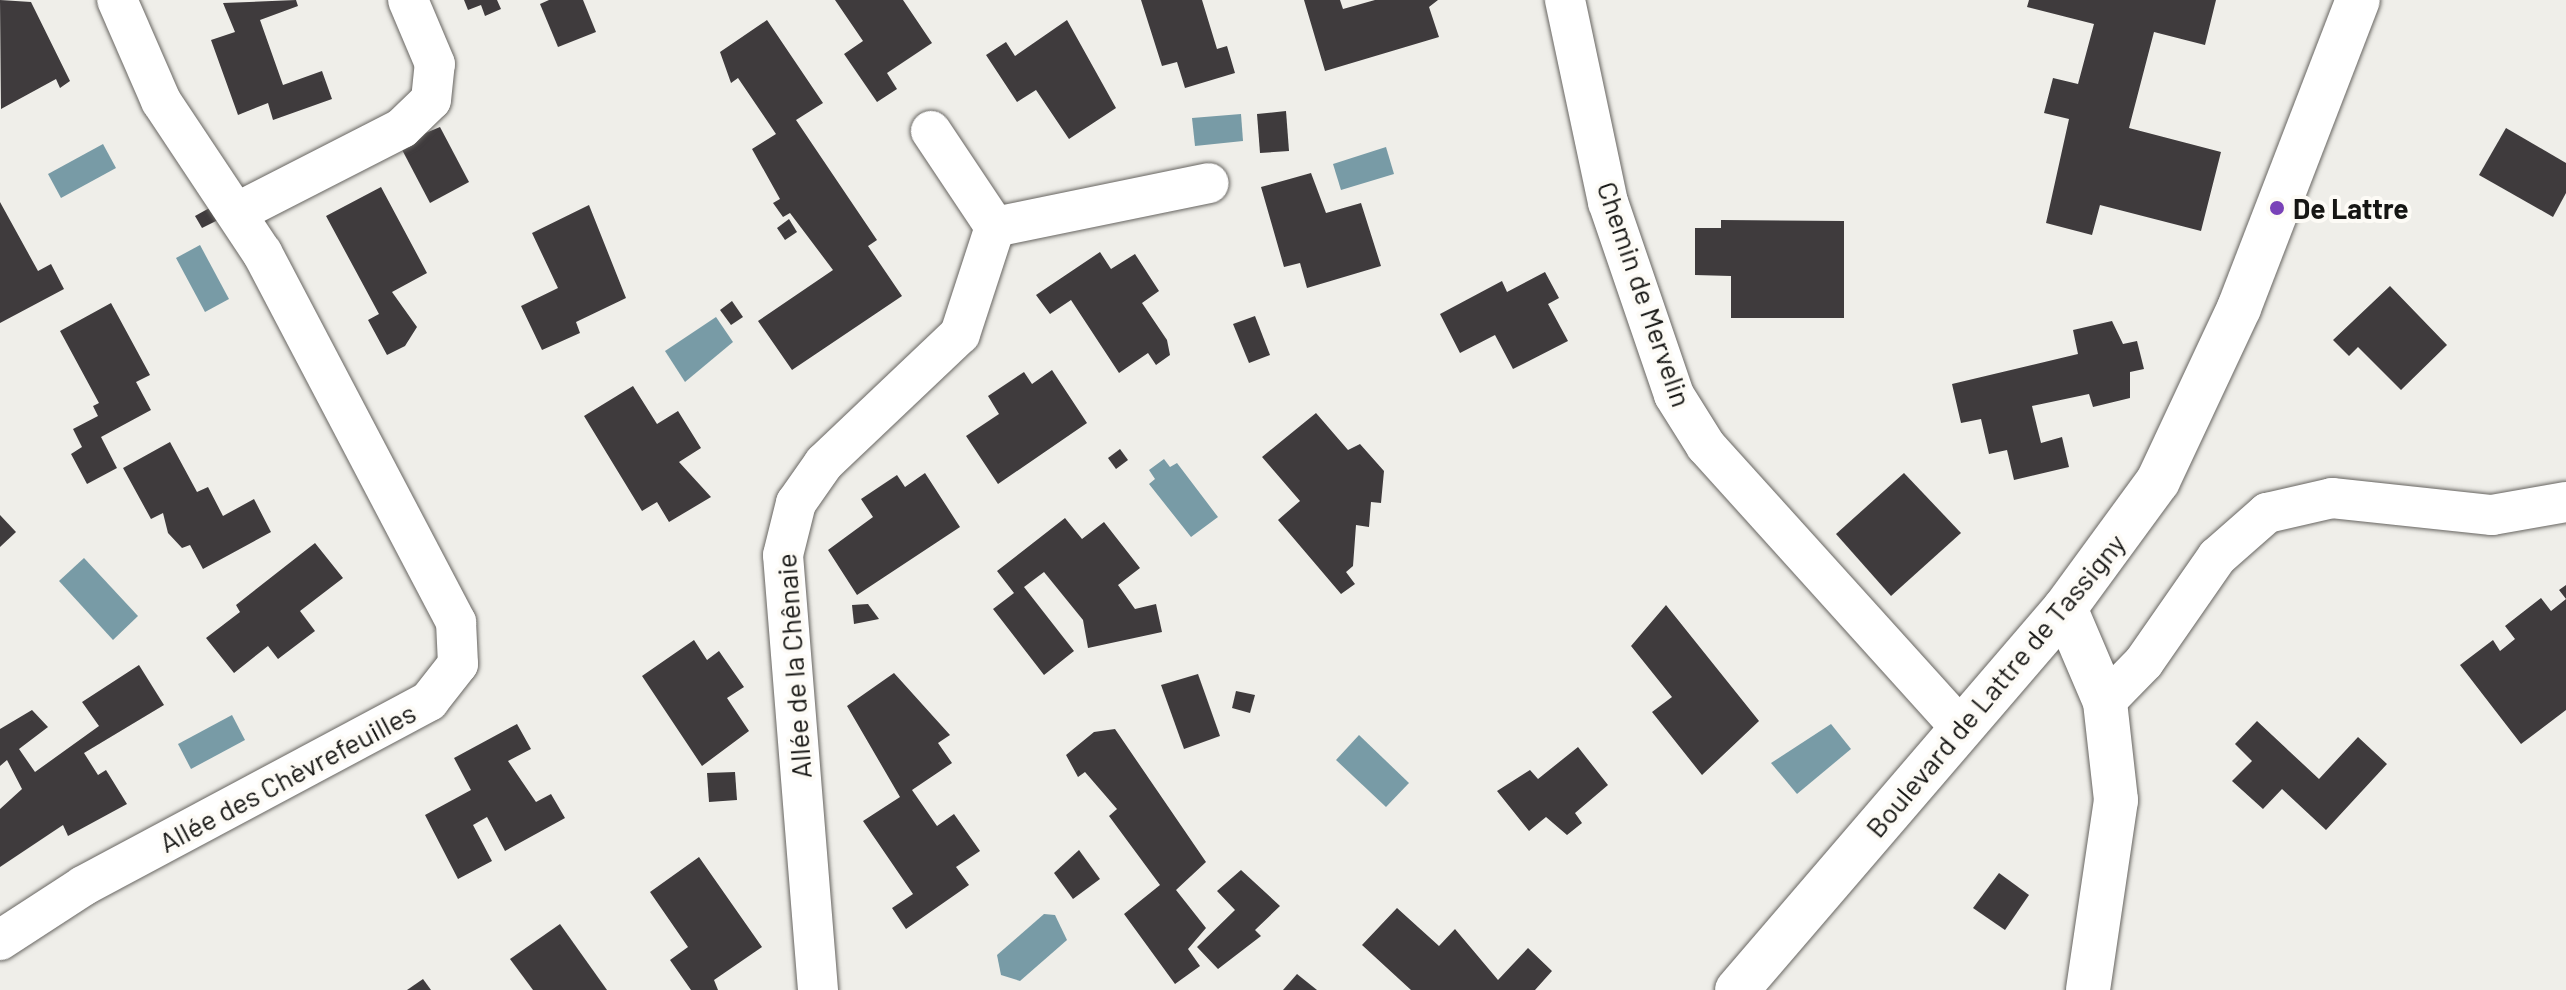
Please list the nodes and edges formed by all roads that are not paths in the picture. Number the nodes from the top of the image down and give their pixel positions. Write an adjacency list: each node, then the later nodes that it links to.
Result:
1 (117, 0): 7 (street, Allée des Chèvrefeuilles)
2 (408, 0): 7 (street)
3 (1565, 0): 12 (street, Chemin de Mervelin)
4 (2358, 0): 10 (street, Boulevard de Lattre de Tassigny)
5 (931, 131): 8 (street)
6 (1209, 183): 8 (street)
7 (238, 212): 13 (street, Allée des Chèvrefeuilles)
8 (995, 227): 14 (street, Allée de la Chênaie)
9 (2566, 502): 11 (street)
10 (2065, 608): 11 (street); 12 (street, Boulevard de Lattre de Tassigny)
11 (2105, 702): 16 (street)
12 (1961, 728): 15 (street, Boulevard de Lattre de Tassigny)
13 (0, 940)
14 (818, 990)
15 (1737, 990)
16 (2088, 990)

